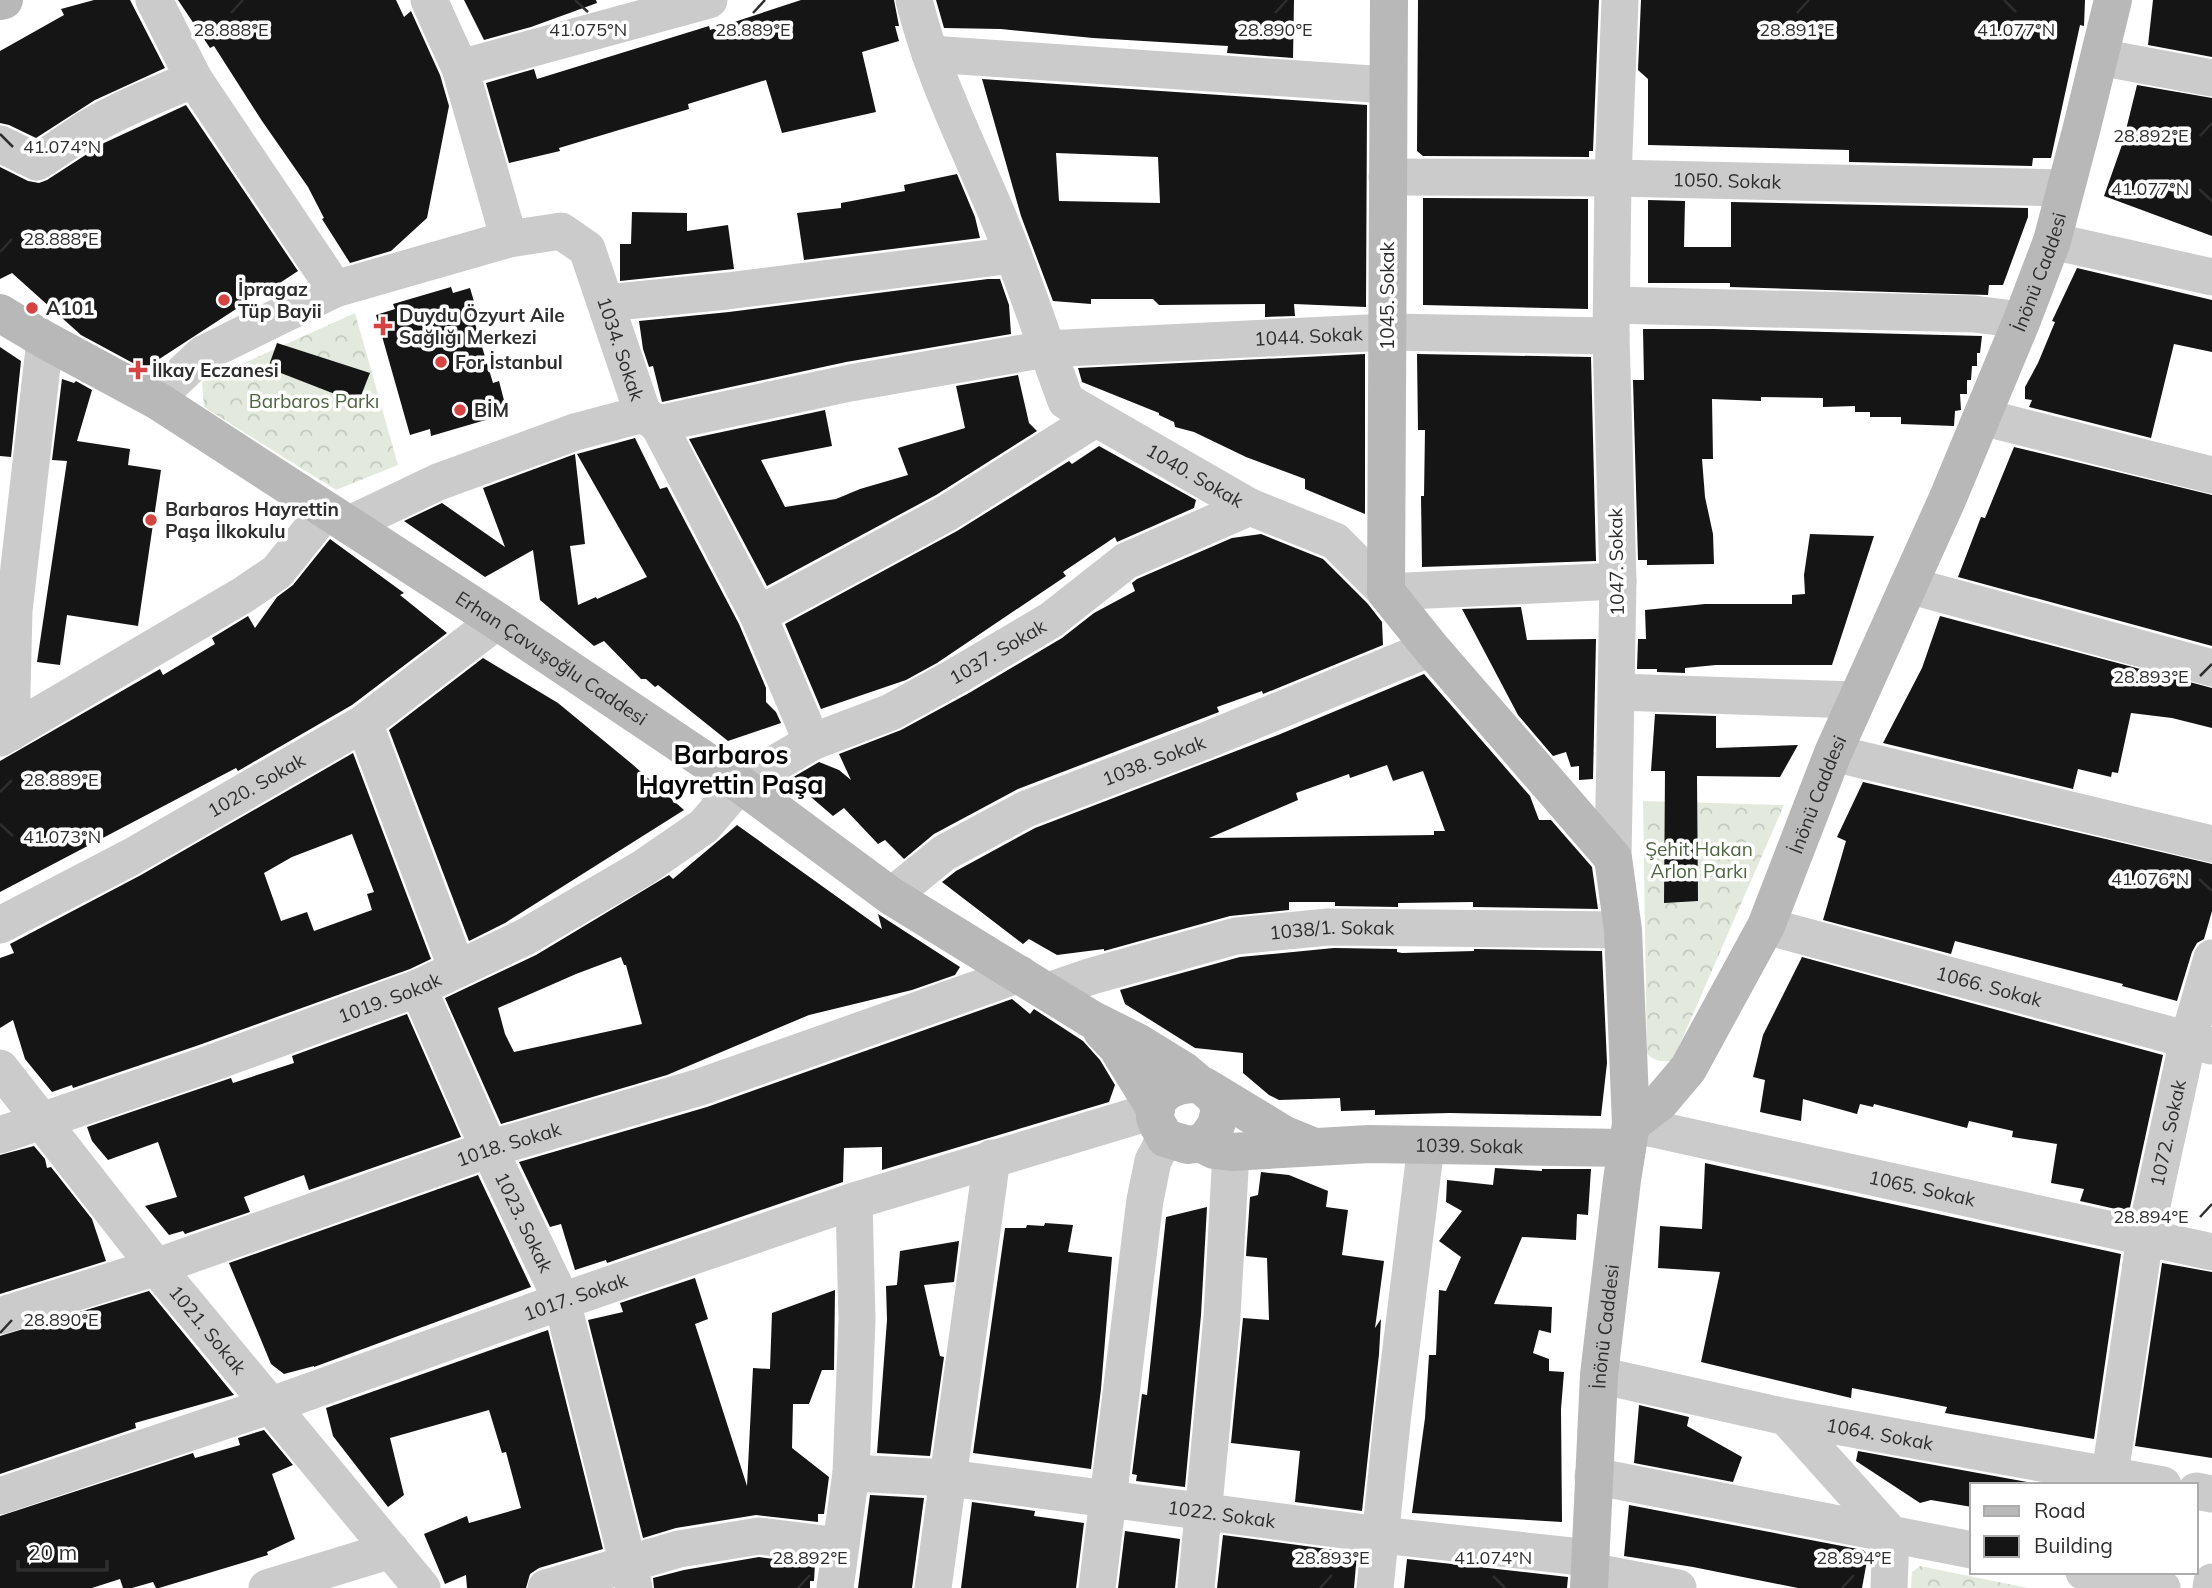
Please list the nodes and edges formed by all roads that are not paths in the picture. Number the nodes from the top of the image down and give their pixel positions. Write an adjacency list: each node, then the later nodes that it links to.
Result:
1 (154, 0): 12 (street)
2 (429, 0): 10 (street)
3 (709, 0): 10 (street)
4 (914, 0): 8 (street, 1040. Sokak)
5 (1389, 0): 13 (street, 1045. Sokak)
6 (1620, 0): 16 (street, 1047. Sokak)
7 (2113, 0): 9 (street, İnönü Caddesi)
8 (930, 54): 13 (street); 20 (street, 1040. Sokak)
9 (2099, 57): 11 (street); 17 (street, İnönü Caddesi)
10 (460, 68): 18 (street)
11 (2212, 78)
12 (194, 79): 14 (street); 22 (street)
13 (1387, 85): 15 (street, 1045. Sokak)
14 (0, 144)
15 (1387, 177): 16 (street, 1050. Sokak); 27 (street, 1045. Sokak)
16 (1613, 178): 17 (street, 1050. Sokak); 25 (street, 1047. Sokak)
17 (2066, 188): 19 (street, İnönü Caddesi)
18 (509, 239): 22 (street, 1034. Sokak); 23 (street, 1034. Sokak)
19 (2052, 241): 21 (street); 26 (street, İnönü Caddesi)
20 (1013, 255): 23 (street); 29 (street, 1040. Sokak)
21 (2212, 277)
22 (335, 289): 30 (street, 1034. Sokak)
23 (606, 303): 32 (street, 1034. Sokak)
24 (0, 313): 28 (street, Erhan Çavuşoğlu Caddesi)
25 (1612, 320): 26 (street, 1044. Sokak); 27 (street, 1044. Sokak); 38 (street, 1047. Sokak)
26 (2022, 320): 31 (street, İnönü Caddesi)
27 (1388, 332): 29 (street, 1044. Sokak); 40 (street, 1045. Sokak)
28 (45, 340): 30 (street, Erhan Çavuşoğlu Caddesi); 35 (street)
29 (1046, 349): 32 (street, 1044. Sokak); 33 (street, 1040. Sokak)
30 (158, 401): 37 (street, Erhan Çavuşoğlu Caddesi)
31 (1982, 417): 34 (street); 39 (street, İnönü Caddesi)
32 (650, 419): 37 (street, 1044. Sokak); 42 (street, 1034. Sokak)
33 (1095, 419): 36 (street, 1040. Sokak); 42 (street)
34 (2212, 475)
35 (15, 477): 41 (street)
36 (1250, 507): 40 (street, 1040. Sokak); 50 (street, 1037. Sokak)
37 (337, 518): 43 (street, Erhan Çavuşoğlu Caddesi); 49 (street)
38 (1618, 581): 40 (street); 46 (street, 1047. Sokak)
39 (1908, 585): 45 (street); 47 (street, İnönü Caddesi)
40 (1386, 592): 44 (street, 1040. Sokak)
41 (7, 611): 49 (street)
42 (758, 615): 50 (street, 1034. Sokak)
43 (497, 621): 48 (street, 1020. Sokak); 52 (street, Erhan Çavuşoğlu Caddesi)
44 (1431, 648): 54 (street, 1040. Sokak); 55 (street, 1038. Sokak)
45 (2212, 668)
46 (1617, 692): 47 (street); 54 (street, 1047. Sokak)
47 (1856, 700): 51 (street, İnönü Caddesi)
48 (364, 723): 56 (street, 1020. Sokak); 60 (street)
49 (5, 735)
50 (811, 742): 52 (street, 1037. Sokak)
51 (1833, 753): 53 (street); 57 (street, İnönü Caddesi)
52 (740, 784): 55 (street, Erhan Çavuşoğlu Caddesi); 60 (street, 1019. Sokak)
53 (2212, 844)
54 (1613, 858): 58 (street, 1047. Sokak)
55 (891, 896): 61 (street, Erhan Çavuşoğlu Caddesi)
56 (0, 925)
57 (1766, 926): 64 (street, 1066. Sokak); 70 (street, İnönü Caddesi)
58 (1623, 930): 61 (street, 1038/1. Sokak); 70 (street, 1047. Sokak)
59 (2212, 958): 64 (street, 1072. Sokak)
60 (457, 970): 62 (street, 1019. Sokak)
61 (1034, 983): 63 (street, Erhan Çavuşoğlu Caddesi); 73 (street, 1018. Sokak)
62 (418, 988): 67 (street, 1019. Sokak); 73 (street, 1023. Sokak)
63 (1091, 1019): 66 (street); 69 (street)
64 (2200, 1043): 76 (street, 1072. Sokak)
65 (0, 1068): 67 (street, 1021. Sokak)
66 (1204, 1086): 69 (street); 69 (street); 72 (street)
67 (39, 1120): 68 (street, 1019. Sokak); 78 (street, 1021. Sokak)
68 (0, 1135)
69 (1188, 1136): 72 (street, 1039. Sokak); 74 (street, 1017. Sokak); 90 (street); 91 (street)
70 (1629, 1136): 71 (street, 1039. Sokak); 76 (street, 1065. Sokak); 81 (street, İnönü Caddesi)
71 (1426, 1145): 72 (street, 1039. Sokak); 93 (street)
72 (1312, 1146)
73 (489, 1149): 78 (street, 1018. Sokak); 79 (street, 1023. Sokak)
74 (992, 1158): 75 (street, 1017. Sokak); 87 (street)
75 (854, 1201): 79 (street, 1017. Sokak); 84 (street)
76 (2145, 1237): 77 (street, 1065. Sokak); 85 (street, 1072. Sokak)
77 (2212, 1252)
78 (156, 1268): 80 (street, 1018. Sokak); 82 (street, 1021. Sokak)
79 (562, 1301): 82 (street, 1017. Sokak); 99 (street, 1023. Sokak)
80 (0, 1316)
81 (1599, 1375): 83 (street, 1064. Sokak); 86 (street, İnönü Caddesi)
82 (269, 1406): 89 (street, 1017. Sokak); 95 (street, 1021. Sokak)
83 (1786, 1417): 85 (street, 1064. Sokak); 92 (street)
84 (851, 1473): 87 (street, 1022. Sokak); 94 (street)
85 (2110, 1474): 88 (street, 1064. Sokak)
86 (1593, 1476): 92 (street); 97 (street, İnönü Caddesi)
87 (949, 1478): 90 (street, 1022. Sokak); 105 (street)
88 (2153, 1483)
89 (0, 1496)
90 (1109, 1497): 91 (street, 1022. Sokak); 106 (street)
91 (1204, 1511): 93 (street, 1022. Sokak); 107 (street)
92 (1891, 1534): 96 (street); 110 (street)
93 (1381, 1535): 97 (street, 1022. Sokak); 108 (street)
94 (840, 1546): 99 (street); 104 (street)
95 (391, 1550): 101 (street); 102 (street, 1021. Sokak)
96 (1970, 1550)
97 (1590, 1572): 109 (street, 1022. Sokak)
98 (2094, 1574): 111 (street)
99 (631, 1575): 103 (street)
100 (2212, 1582): 112 (street)
101 (267, 1588)
102 (422, 1588)
103 (547, 1588)
104 (835, 1588)
105 (933, 1588)
106 (1097, 1588)
107 (1196, 1588)
108 (1375, 1588)
109 (1678, 1588)
110 (1889, 1588)
111 (2162, 1588)
112 (2211, 1588)

